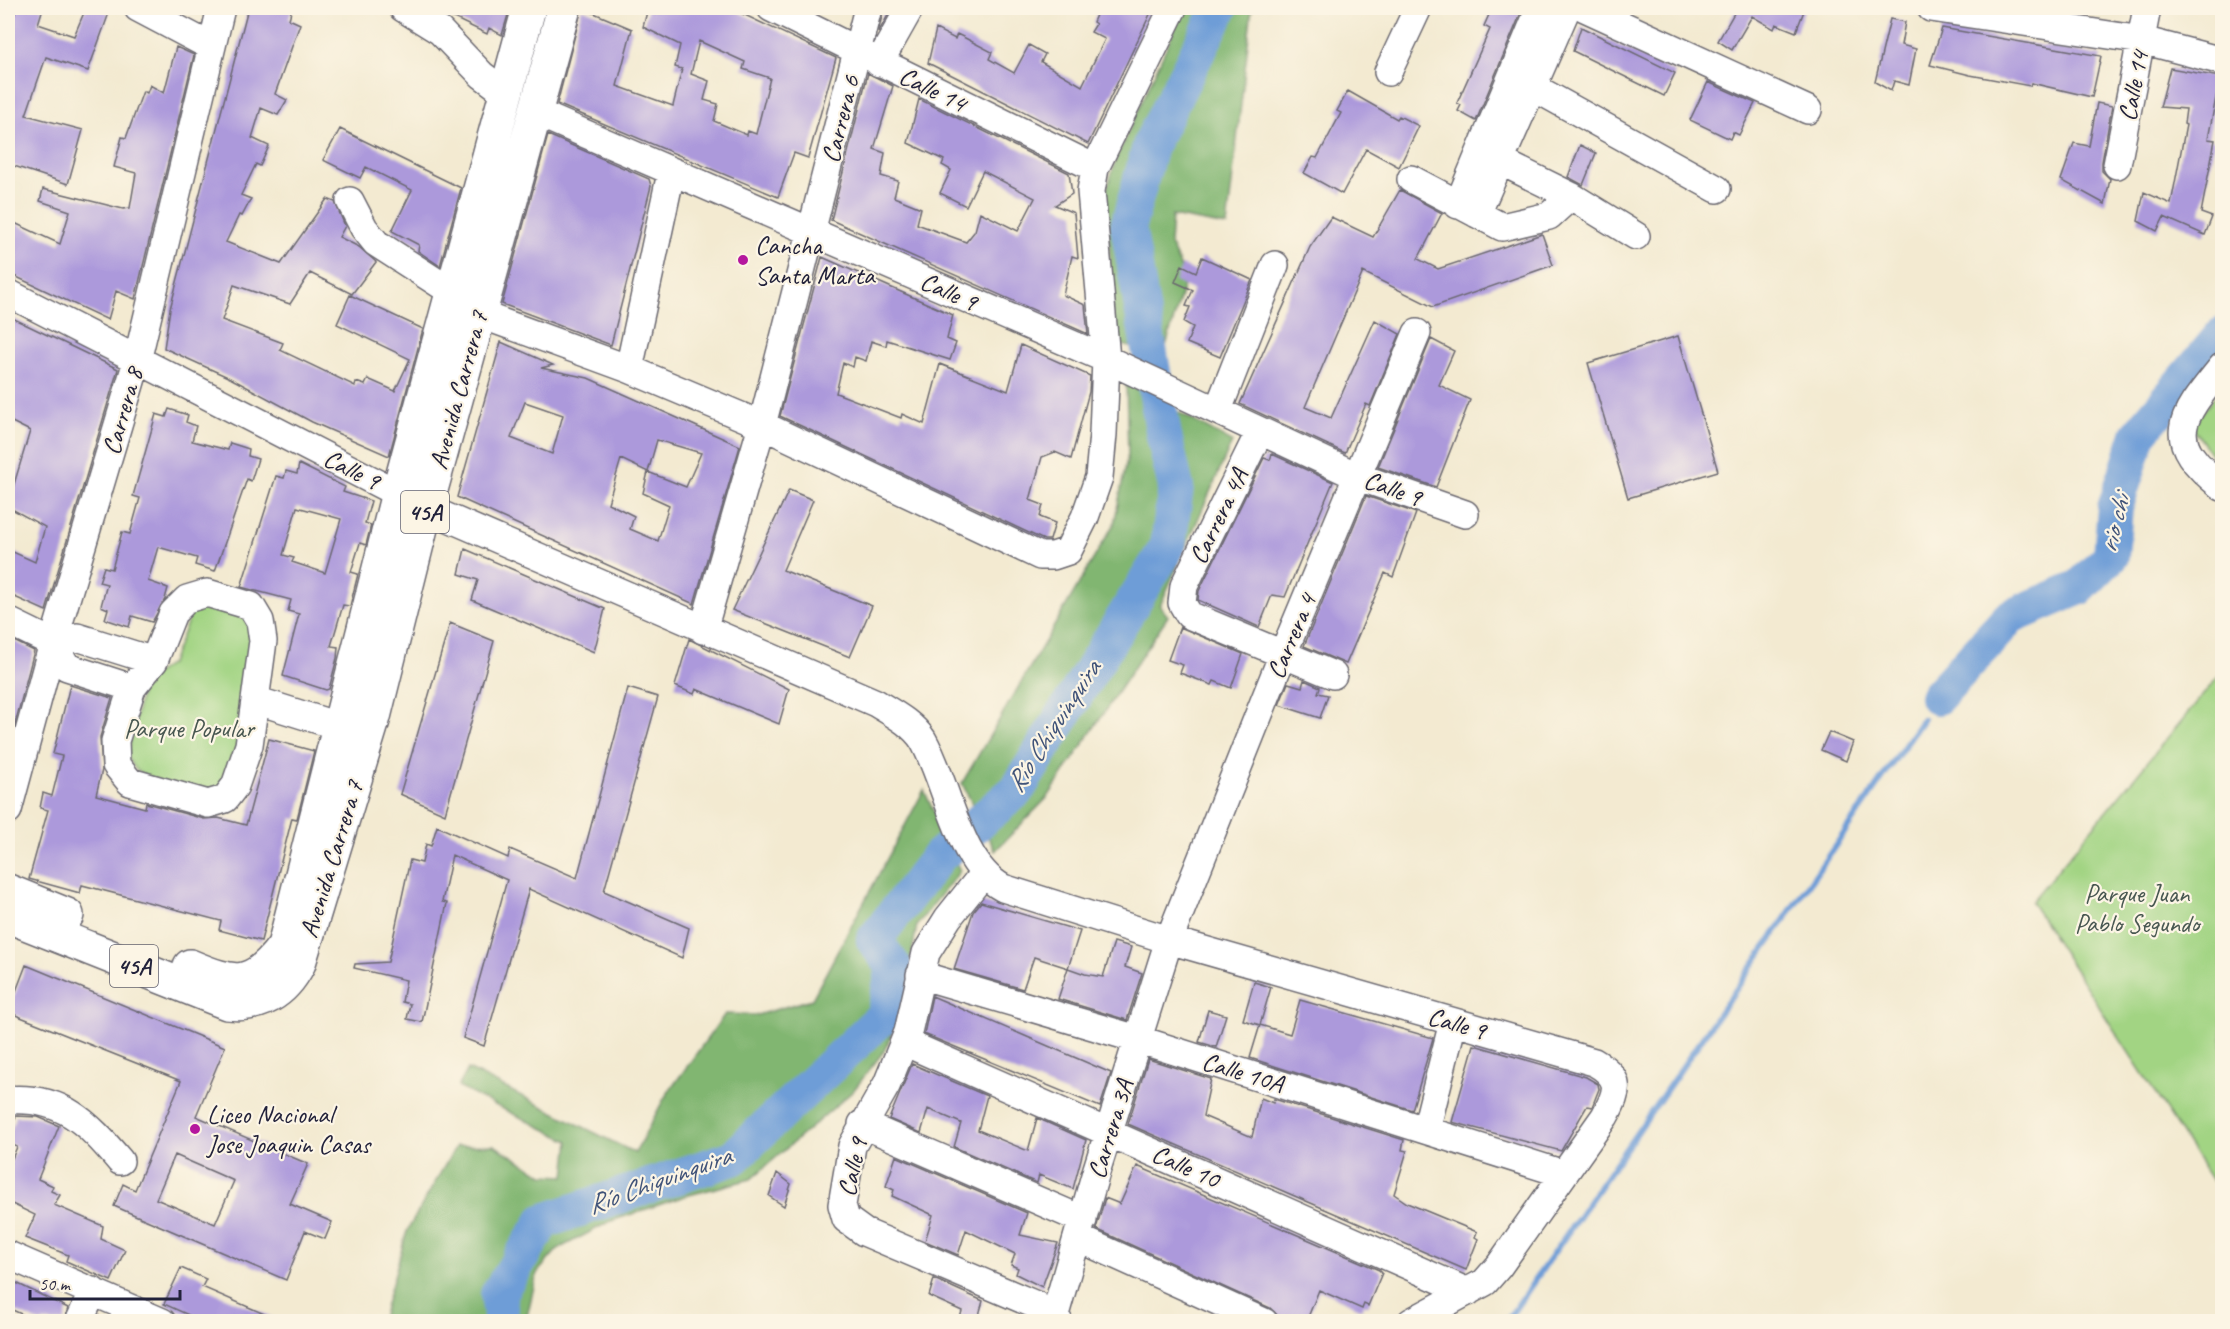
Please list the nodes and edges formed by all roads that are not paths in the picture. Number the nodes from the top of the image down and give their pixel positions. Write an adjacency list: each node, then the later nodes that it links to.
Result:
1 (138, 8): 17 (street)
2 (220, 8): 17 (street, Carrera 8)
3 (403, 8): 22 (street)
4 (529, 8): 22 (main road, Avenida Carrera 7 / 45A)
5 (564, 8): 24 (main road, Avenida Carrera 7 / 45A)
6 (771, 8): 18 (street, Calle 14)
7 (868, 8): 18 (street, Carrera 6)
8 (910, 8): 18 (street)
9 (1173, 8): 27 (street)
10 (1540, 8): 33 (street)
11 (1567, 8): 21 (street)
12 (1585, 8): 23 (street)
13 (1931, 8): 16 (street)
14 (2147, 8): 16 (street, Calle 14)
15 (1409, 10): 20 (street)
16 (2142, 40): 19 (street); 26 (street, Calle 14)
17 (210, 45): 42 (street, Carrera 8)
18 (868, 57): 27 (street, Calle 14); 34 (street, Carrera 6)
19 (2223, 62)
20 (1388, 72)
21 (1533, 87): 25 (street); 30 (street)
22 (506, 93): 37 (main road, Avenida Carrera 7 / 45A)
23 (1808, 110)
24 (535, 112): 28 (street, Calle 9); 39 (main road, Avenida Carrera 7 / 45A)
25 (1500, 160): 31 (street); 33 (street)
26 (2117, 165)
27 (1095, 168): 41 (street)
28 (671, 173): 34 (street, Calle 9); 44 (street)
29 (1411, 179): 33 (street)
30 (1717, 189)
31 (1571, 196): 33 (street); 35 (street)
32 (350, 201): 37 (street)
33 (1467, 210)
34 (812, 231): 41 (street, Calle 9); 46 (street)
35 (1636, 236)
36 (1275, 265): 45 (street)
37 (452, 292): 50 (main road, Avenida Carrera 7 / 45A)
38 (8, 293): 42 (street, Calle 9)
39 (479, 314): 44 (street); 50 (main road, Avenida Carrera 7 / 45A)
40 (1417, 333): 48 (street, Carrera 4)
41 (1106, 359): 45 (street, Calle 9); 46 (street)
42 (137, 361): 50 (street, Calle 9); 54 (street, Carrera 8)
43 (2223, 367): 49 (street)
44 (629, 369): 46 (street)
45 (1218, 410): 47 (street, Calle 9)
46 (762, 425): 53 (street)
47 (1260, 430): 48 (street, Calle 9); 55 (street, Carrera 4A)
48 (1359, 477): 51 (street, Calle 9); 55 (street, Carrera 4)
49 (2223, 487)
50 (412, 500): 53 (street, Calle 9); 60 (main road, Avenida Carrera 7 / 45A); 67 (main road, Avenida Carrera 7 / 45A)
51 (1465, 514)
52 (8, 621): 54 (street)
53 (703, 630): 62 (street, Calle 9)
54 (53, 643): 56 (street); 58 (street); 61 (street, Carrera 8)
55 (1283, 654): 57 (street); 65 (street, Carrera 4)
56 (154, 662): 58 (street); 59 (street)
57 (1333, 675)
58 (132, 688): 59 (street)
59 (255, 700): 60 (street)
60 (341, 727): 67 (main road, Avenida Carrera 7 / 45A)
61 (8, 810)
62 (979, 866): 65 (street, Calle 9); 66 (street, Calle 9)
63 (8, 891): 67 (main road, 45A)
64 (8, 916): 67 (main road, 45A)
65 (1169, 940): 68 (street, Calle 9); 69 (street, Carrera 3A)
66 (920, 975): 69 (street, Calle 10A); 70 (street, Calle 9)
67 (260, 988)
68 (1453, 1022): 73 (street); 76 (street, Calle 9)
69 (1137, 1039): 73 (street, Calle 10A); 74 (street, Carrera 3A)
70 (904, 1042): 72 (street, Calle 9); 74 (street, Calle 10)
71 (8, 1100): 75 (street)
72 (862, 1124): 77 (street); 81 (street, Calle 9)
73 (1426, 1130): 76 (street, Calle 10A)
74 (1110, 1132): 77 (street, Carrera 3A); 80 (street, Calle 10)
75 (120, 1161)
76 (1564, 1174): 80 (street, Calle 9)
77 (1080, 1229): 81 (street, Carrera 3A); 84 (street)
78 (8, 1255): 79 (street)
79 (93, 1291): 82 (street); 83 (street)
80 (1468, 1292): 85 (street, Calle 9)
81 (1057, 1320)
82 (79, 1322)
83 (162, 1322)
84 (1264, 1322)
85 (1411, 1322)

